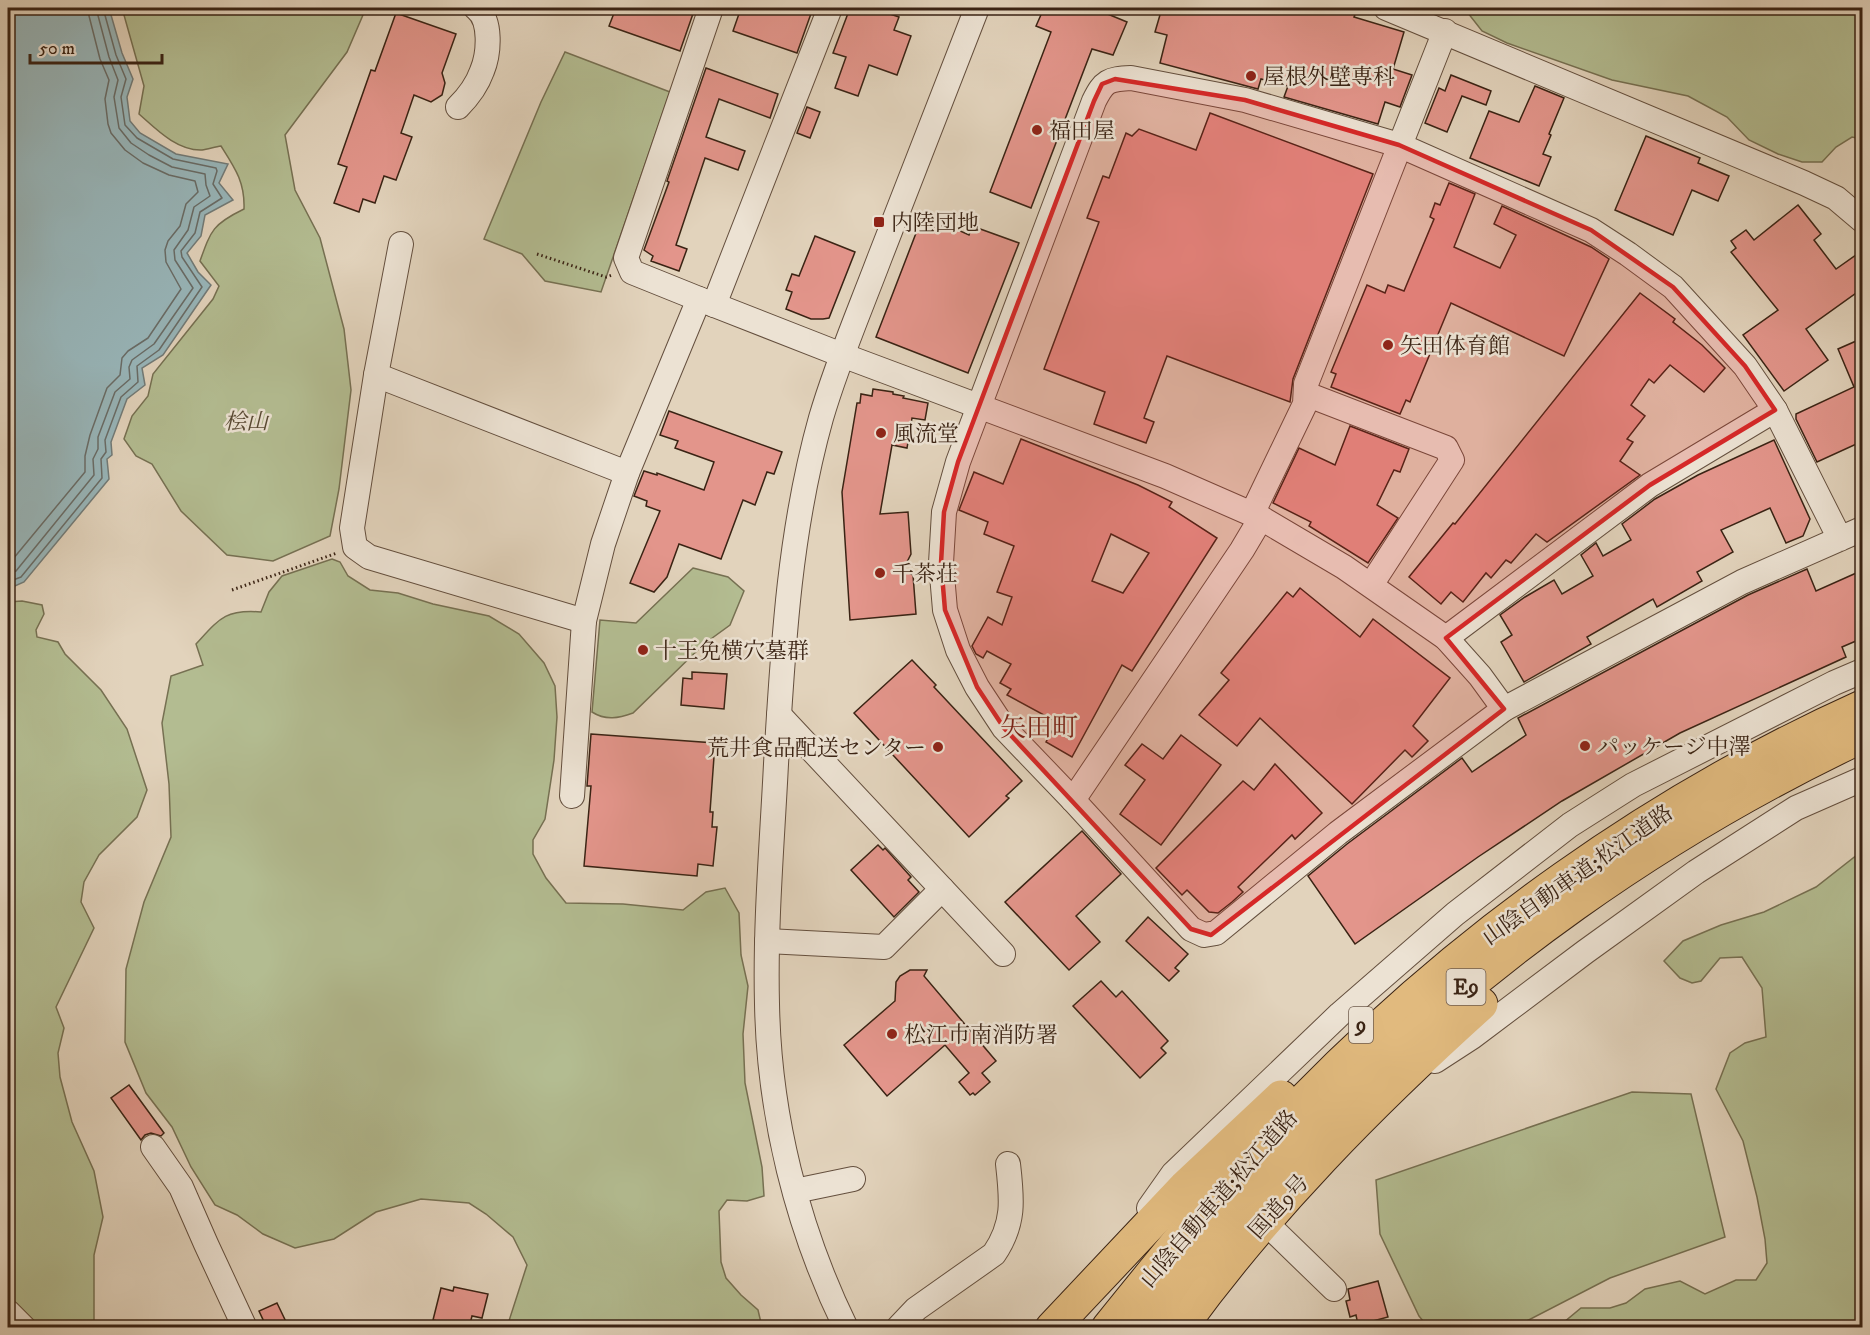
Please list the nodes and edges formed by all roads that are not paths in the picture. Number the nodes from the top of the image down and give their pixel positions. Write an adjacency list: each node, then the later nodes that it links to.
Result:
1 (476, 8): 7 (street)
2 (711, 8): 11 (street)
3 (830, 8): 11 (street)
4 (977, 8): 12 (street)
5 (1386, 8): 6 (street)
6 (1445, 32): 8 (street); 9 (street)
7 (458, 107)
8 (1399, 145): 14 (street); 15 (street); 16 (street)
9 (1863, 220)
10 (401, 244): 13 (street)
11 (706, 302): 12 (street); 17 (street)
12 (842, 356): 15 (street); 27 (street)
13 (376, 375): 17 (street); 22 (street)
14 (1306, 394): 18 (street); 21 (street)
15 (979, 406): 18 (street); 32 (street)
16 (1775, 410): 20 (street); 23 (street)
17 (627, 473): 22 (street)
18 (1257, 516): 21 (street); 32 (street)
19 (1863, 529): 20 (street)
20 (1840, 539): 26 (street)
21 (1371, 585): 23 (street)
22 (584, 621): 31 (street)
23 (1446, 638): 26 (street)
24 (1863, 671): 43 (street)
25 (1863, 707): 33 (highway, 山陰自動車道;松江道路 / E9)
26 (1504, 709): 32 (street)
27 (779, 715): 34 (street); 35 (street)
28 (1863, 736): 29 (highway, 山陰自動車道;松江道路 / E9)
29 (1824, 754): 37 (highway, 国道9号); 52 (highway, 山陰自動車道;松江道路 / E9)
30 (1863, 779): 37 (street)
31 (572, 796)
32 (1073, 800)
33 (1639, 826): 43 (highway, 9); 51 (highway, 山陰自動車道;松江道路 / E9)
34 (942, 889): 35 (street); 36 (street)
35 (767, 940): 41 (street)
36 (1003, 954)
37 (1384, 1093): 42 (highway, 国道9号)
38 (153, 1147): 47 (street)
39 (1008, 1164): 49 (street)
40 (853, 1179): 41 (street)
41 (795, 1191): 48 (street)
42 (1264, 1221): 44 (street); 53 (highway, 国道9号)
43 (1112, 1262): 50 (highway, 9)
44 (1334, 1289)
45 (8, 1312): 46 (street)
46 (24, 1328)
47 (245, 1328)
48 (846, 1328)
49 (898, 1328)
50 (1052, 1328)
51 (1108, 1328)
52 (1142, 1328)
53 (1180, 1328)

